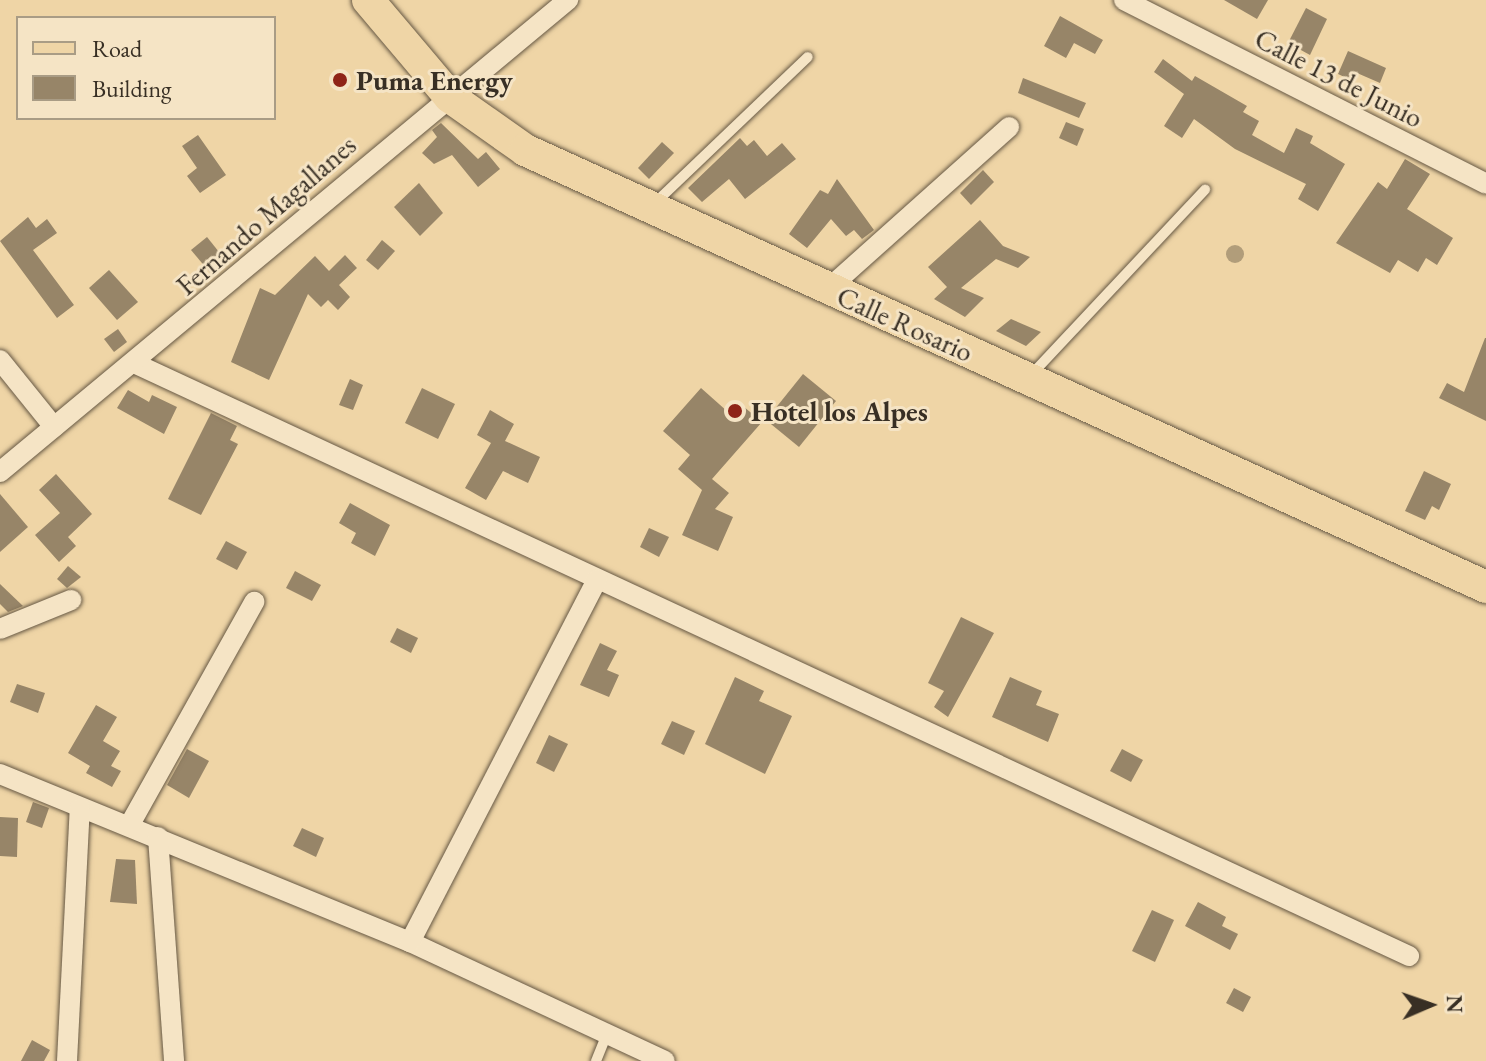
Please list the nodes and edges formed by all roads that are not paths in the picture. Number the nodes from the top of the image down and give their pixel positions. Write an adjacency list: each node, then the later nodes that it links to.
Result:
1 (368, 0): 5 (main road, Calle Rosario)
2 (568, 0): 5 (street, Fernando Magallanes)
3 (1124, 0): 7 (street, Calle 13 de Junio)
4 (808, 57): 9 (lane)
5 (450, 97): 9 (main road, Calle Rosario); 12 (street, Fernando Magallanes)
6 (1009, 127): 10 (street)
7 (1486, 184)
8 (1205, 190): 13 (lane)
9 (650, 208): 10 (main road, Calle Rosario)
10 (828, 289): 13 (main road, Calle Rosario)
11 (0, 360): 14 (street)
12 (136, 364): 14 (street, Fernando Magallanes); 16 (street)
13 (1028, 379): 17 (main road, Calle Rosario)
14 (54, 427): 15 (street, Fernando Magallanes)
15 (0, 472)
16 (597, 579): 25 (street); 26 (street)
17 (1486, 587)
18 (71, 600): 20 (street)
19 (254, 602): 23 (street)
20 (0, 629)
21 (0, 774): 22 (street)
22 (80, 808): 23 (street); 28 (street)
23 (129, 826): 24 (street)
24 (158, 837): 25 (street); 29 (street)
25 (410, 942): 27 (street)
26 (1409, 956)
27 (606, 1036): 30 (lane); 31 (street)
28 (67, 1061)
29 (174, 1061)
30 (596, 1061)
31 (665, 1061)

